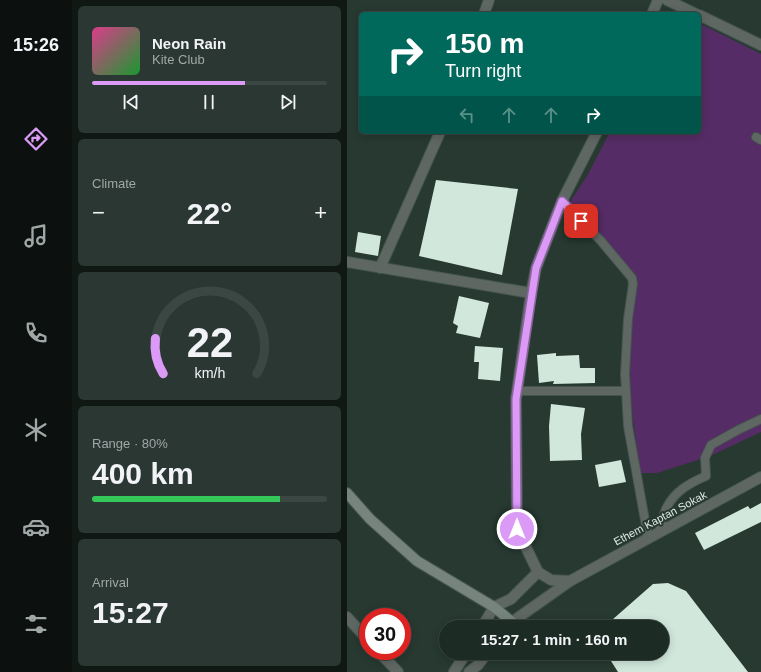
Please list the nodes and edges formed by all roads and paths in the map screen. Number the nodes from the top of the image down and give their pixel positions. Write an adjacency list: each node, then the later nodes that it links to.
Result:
1 (489, 0): 4 (street)
2 (659, 0): 5 (street)
3 (667, 0): 6 (street)
4 (485, 12)
5 (653, 12)
6 (692, 12)
7 (701, 16): 8 (street)
8 (761, 45)
9 (439, 134): 13 (street)
10 (596, 134): 11 (street)
11 (562, 201): 14 (street); 16 (lane)
12 (347, 262): 13 (street)
13 (380, 268): 14 (street)
14 (531, 293): 15 (street)
15 (517, 390): 16 (lane); 22 (street)
16 (626, 391): 21 (lane)
17 (761, 419): 20 (lane)
18 (761, 476): 20 (street, Ethem Kaptan Sokak)
19 (347, 493): 24 (street)
20 (659, 531): 21 (street, Ethem Kaptan Sokak)
21 (648, 537): 23 (street, Ethem Kaptan Sokak)
22 (538, 572): 23 (street); 24 (street)
23 (570, 580): 28 (street, Ethem Kaptan Sokak)
24 (494, 608): 26 (street); 27 (street)
25 (347, 617): 29 (street)
26 (486, 620)
27 (506, 620)
28 (515, 620)
29 (359, 630)
30 (387, 660): 33 (street)
31 (462, 660): 34 (street)
32 (481, 660): 35 (street)
33 (398, 672)
34 (454, 672)
35 (469, 672)

